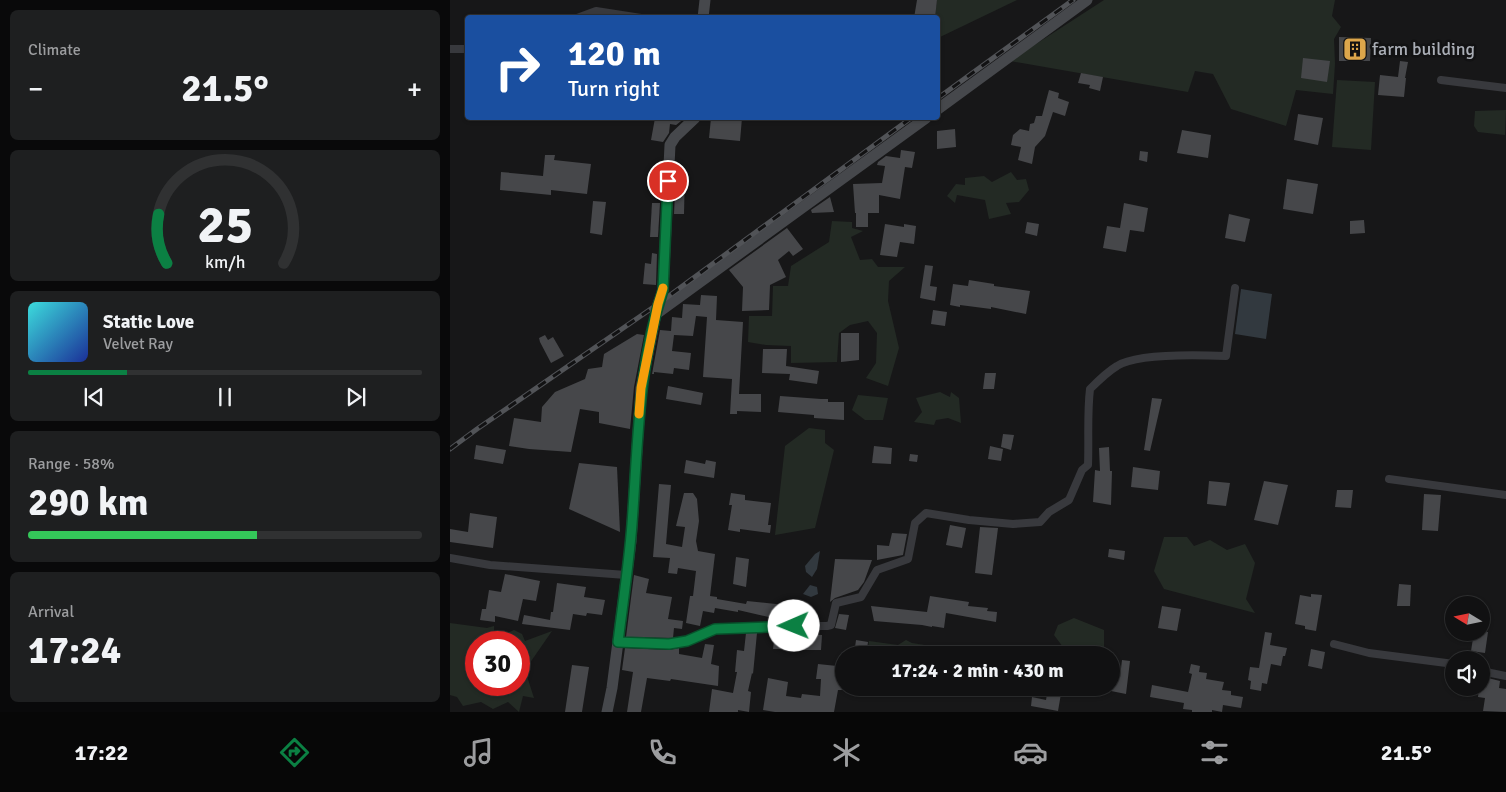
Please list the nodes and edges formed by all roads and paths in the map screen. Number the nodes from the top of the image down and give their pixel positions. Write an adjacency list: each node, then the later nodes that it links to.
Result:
1 (705, 0): 5 (main road)
2 (1087, 0): 10 (main road)
3 (585, 15): 4 (street)
4 (622, 15)
5 (703, 15)
6 (465, 48): 7 (street)
7 (450, 49)
8 (1441, 80): 9 (street)
9 (1506, 88)
10 (940, 108)
11 (693, 120): 14 (main road)
12 (923, 120): 14 (main road)
13 (1235, 288): 19 (street)
14 (656, 314): 18 (main road)
15 (1388, 479): 16 (street)
16 (1506, 495)
17 (450, 558): 18 (street)
18 (626, 575): 19 (main road)
19 (618, 642): 24 (main road)
20 (1334, 644): 21 (street)
21 (1445, 663)
22 (1490, 673): 23 (street)
23 (1506, 676)
24 (607, 712)

